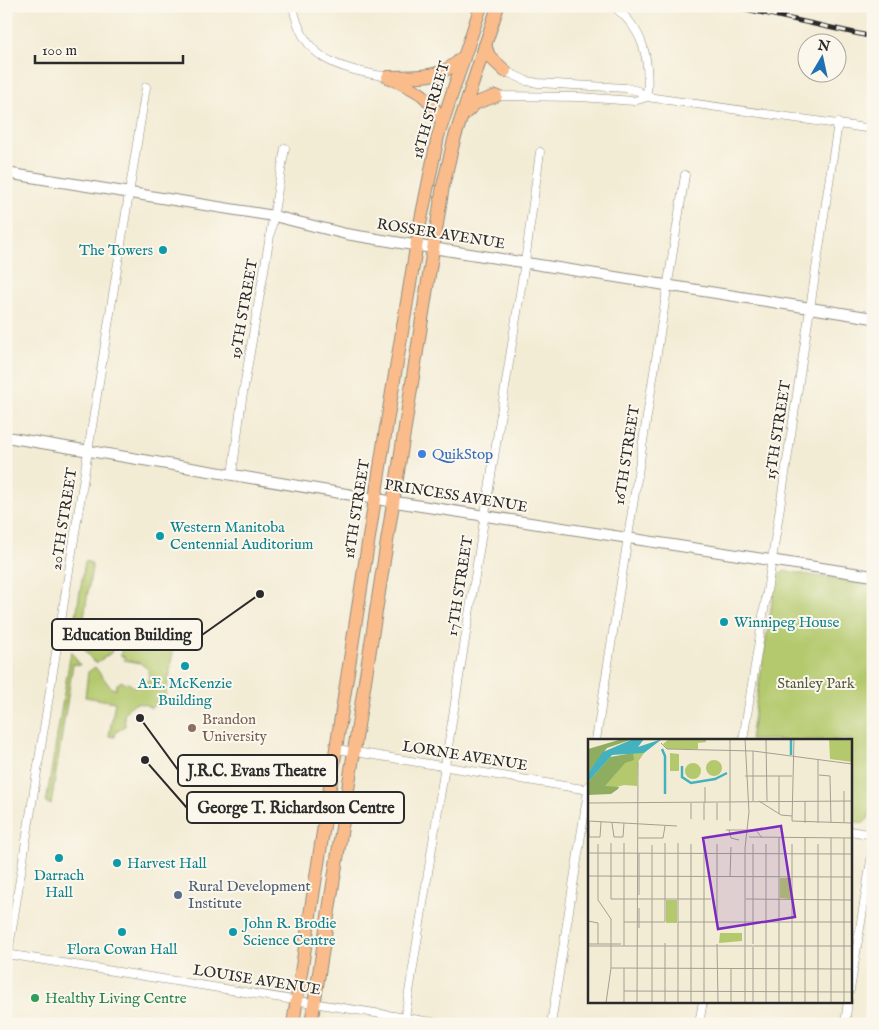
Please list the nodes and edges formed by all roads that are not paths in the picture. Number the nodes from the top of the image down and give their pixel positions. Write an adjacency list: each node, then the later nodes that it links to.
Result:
1 (293, 6): 8 (street)
2 (481, 6): 6 (main road, 18TH STREET)
3 (498, 6): 5 (main road, 18TH STREET)
4 (613, 6): 11 (street)
5 (485, 45): 7 (main road); 12 (main road, 18TH STREET)
6 (464, 55): 8 (main road); 13 (main road, 18TH STREET)
7 (505, 71): 11 (street)
8 (388, 77): 13 (main road)
9 (146, 87): 20 (street, 20TH STREET)
10 (496, 96): 11 (street); 12 (main road)
11 (647, 97): 14 (street)
12 (461, 118): 23 (main road, 18TH STREET)
13 (442, 123): 22 (main road, 18TH STREET)
14 (838, 123): 15 (street); 26 (street, 15TH STREET)
15 (873, 129)
16 (285, 148): 21 (street, 19TH STREET)
17 (540, 152): 24 (street, 17TH STREET)
18 (6, 173): 20 (street, ROSSER AVENUE)
19 (685, 175): 25 (street, 16TH STREET)
20 (129, 194): 21 (street, ROSSER AVENUE); 29 (street, 20TH STREET)
21 (274, 216): 22 (street, ROSSER AVENUE); 30 (street, 19TH STREET)
22 (417, 245): 23 (street, ROSSER AVENUE); 31 (main road, 18TH STREET)
23 (433, 248): 24 (street, ROSSER AVENUE); 32 (main road, 18TH STREET)
24 (525, 262): 25 (street, ROSSER AVENUE); 33 (street, 17TH STREET)
25 (668, 285): 26 (street, ROSSER AVENUE); 34 (street, 16TH STREET)
26 (811, 308): 27 (street, ROSSER AVENUE); 35 (street, 15TH STREET)
27 (873, 318)
28 (6, 437): 29 (street, PRINCESS AVENUE)
29 (89, 451): 30 (street, PRINCESS AVENUE); 47 (street, 20TH STREET)
30 (232, 475): 31 (street, PRINCESS AVENUE)
31 (376, 499): 32 (street, PRINCESS AVENUE); 39 (main road, 18TH STREET)
32 (394, 501): 33 (street, PRINCESS AVENUE); 40 (main road, 18TH STREET)
33 (485, 515): 34 (street, PRINCESS AVENUE); 41 (street, 17TH STREET)
34 (628, 538): 35 (street, PRINCESS AVENUE); 37 (street, 16TH STREET)
35 (772, 560): 36 (street, PRINCESS AVENUE); 38 (street, 15TH STREET)
36 (873, 576)
37 (596, 739)
38 (743, 739)
39 (336, 749): 40 (street, LORNE AVENUE); 49 (main road, 18TH STREET)
40 (354, 752): 41 (street, LORNE AVENUE); 52 (main road, 18TH STREET)
41 (445, 767): 42 (street, LORNE AVENUE); 53 (street, 17TH STREET)
42 (588, 788)
43 (588, 794): 57 (street)
44 (852, 831): 45 (street)
45 (873, 835)
46 (873, 848): 48 (street)
47 (7, 954): 49 (street, LOUISE AVENUE)
48 (852, 978)
49 (297, 1001): 52 (street, LOUISE AVENUE); 54 (main road, 18TH STREET)
50 (703, 1002): 58 (street)
51 (848, 1002): 59 (street)
52 (314, 1004): 53 (street, LOUISE AVENUE); 55 (main road, 18TH STREET)
53 (404, 1021): 56 (street, LOUISE AVENUE)
54 (293, 1024)
55 (311, 1024)
56 (444, 1024)
57 (551, 1024)
58 (699, 1024)
59 (845, 1024)

